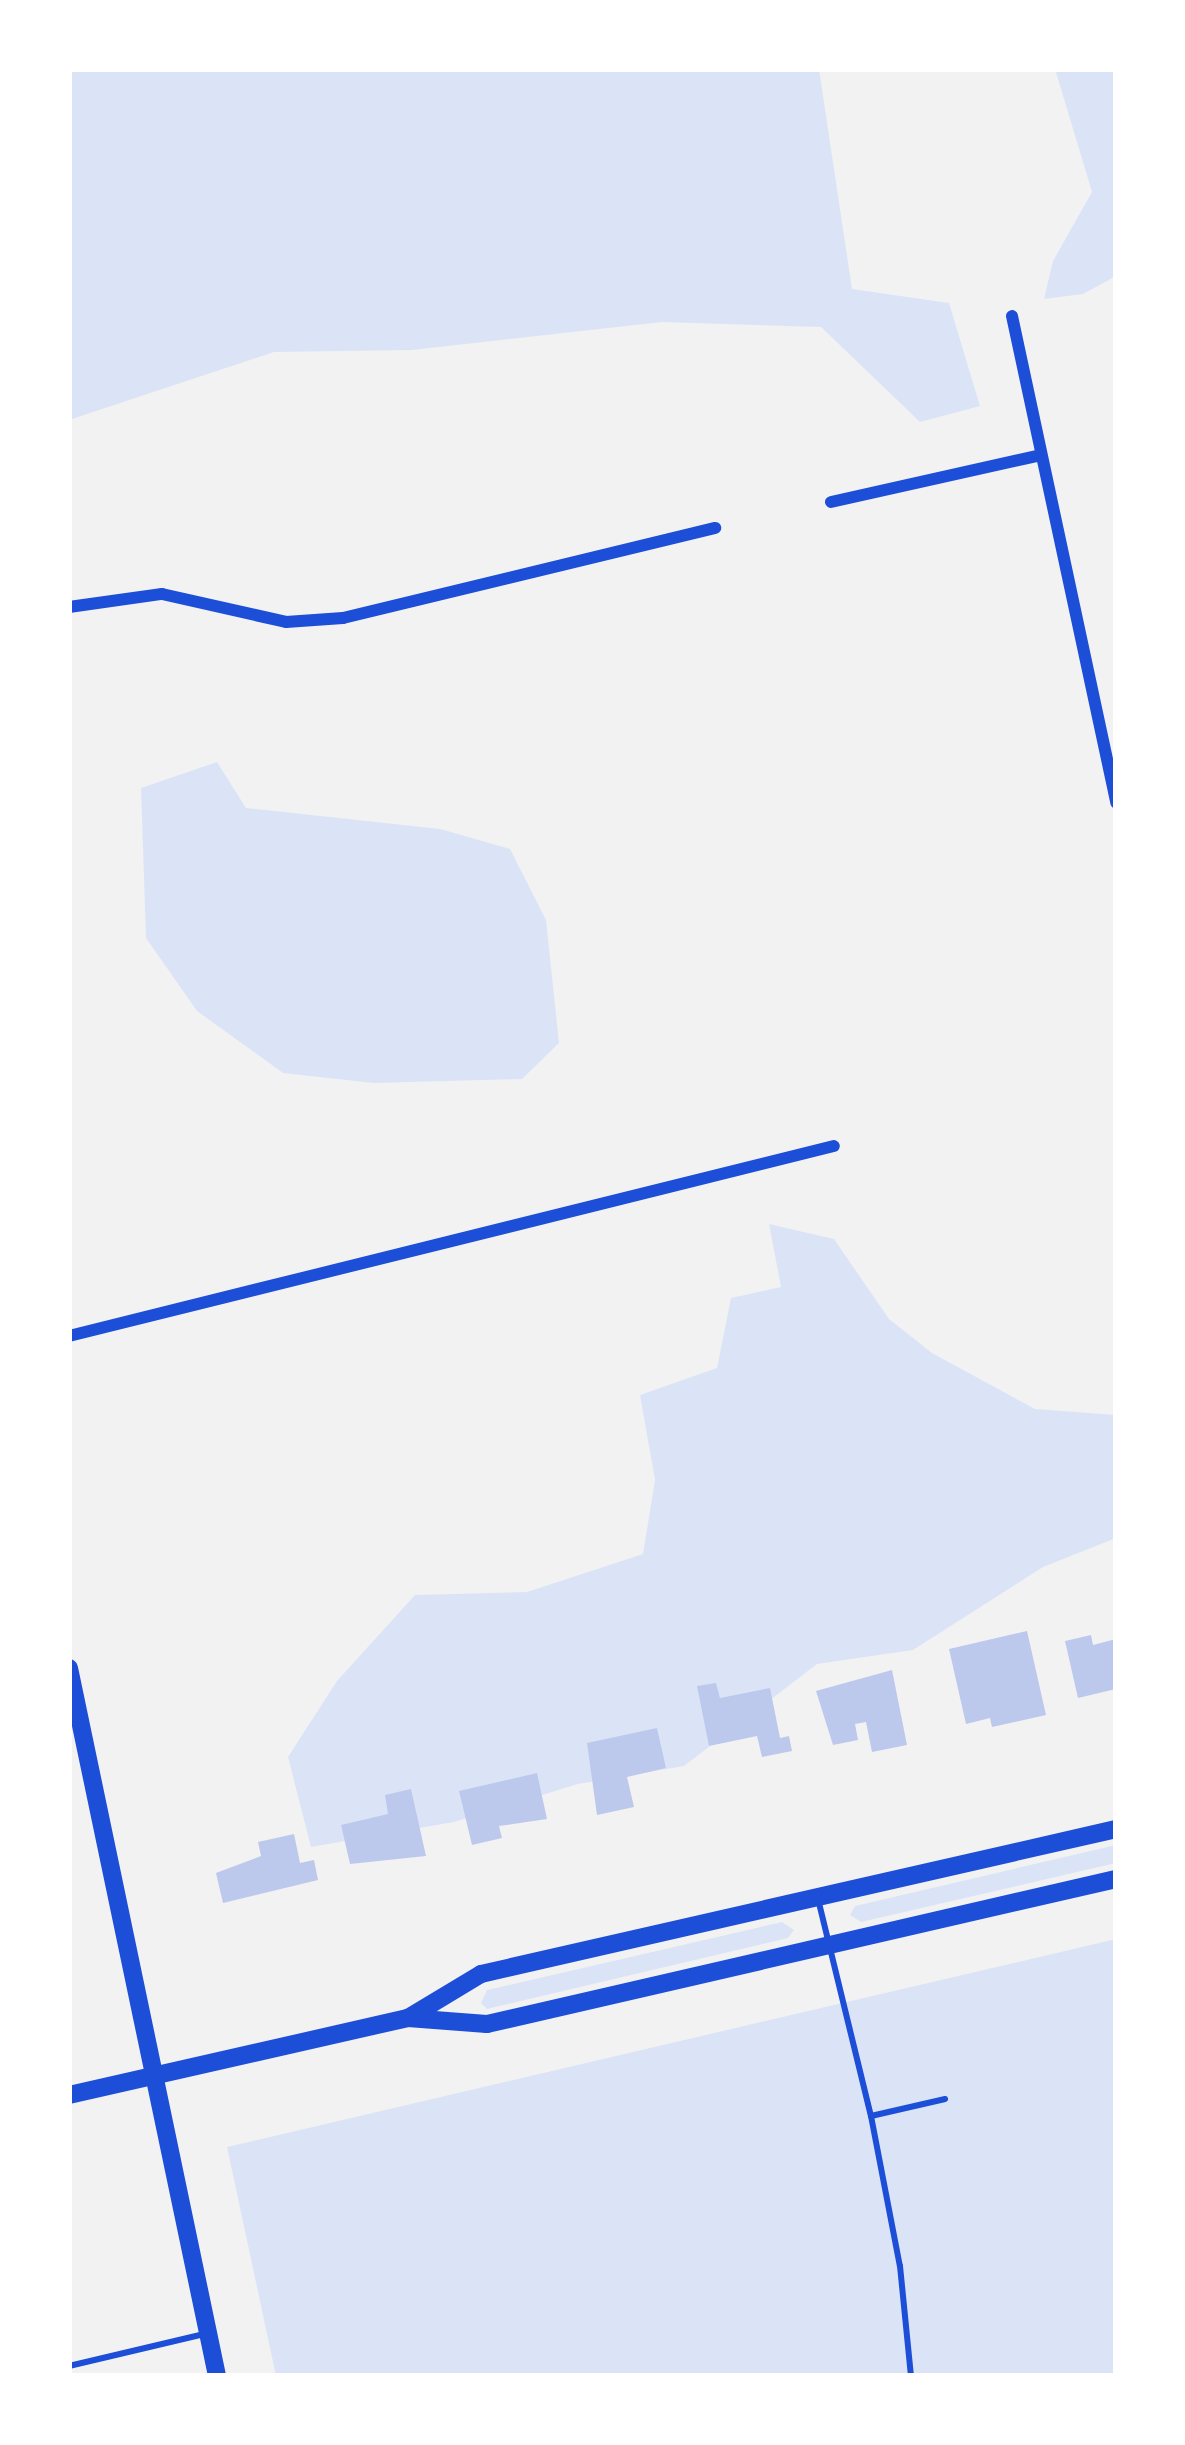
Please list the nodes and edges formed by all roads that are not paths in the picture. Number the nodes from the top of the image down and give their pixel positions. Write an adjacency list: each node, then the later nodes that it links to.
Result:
1 (1012, 316): 2 (street)
2 (1041, 454): 3 (street); 6 (street)
3 (831, 502)
4 (715, 529): 5 (street)
5 (69, 607)
6 (1116, 802)
7 (834, 1146): 8 (street)
8 (69, 1336)
9 (69, 1668): 15 (main road)
10 (1116, 1829): 12 (main road)
11 (1116, 1880): 13 (main road)
12 (818, 1898): 13 (lane); 14 (main road)
13 (828, 1946): 14 (main road); 18 (lane)
14 (408, 2018): 15 (main road)
15 (148, 2075): 16 (main road); 19 (main road)
16 (69, 2095)
17 (944, 2099): 18 (lane)
18 (871, 2116): 22 (lane)
19 (208, 2333): 20 (lane); 21 (main road)
20 (69, 2366)
21 (217, 2376)
22 (911, 2376)

